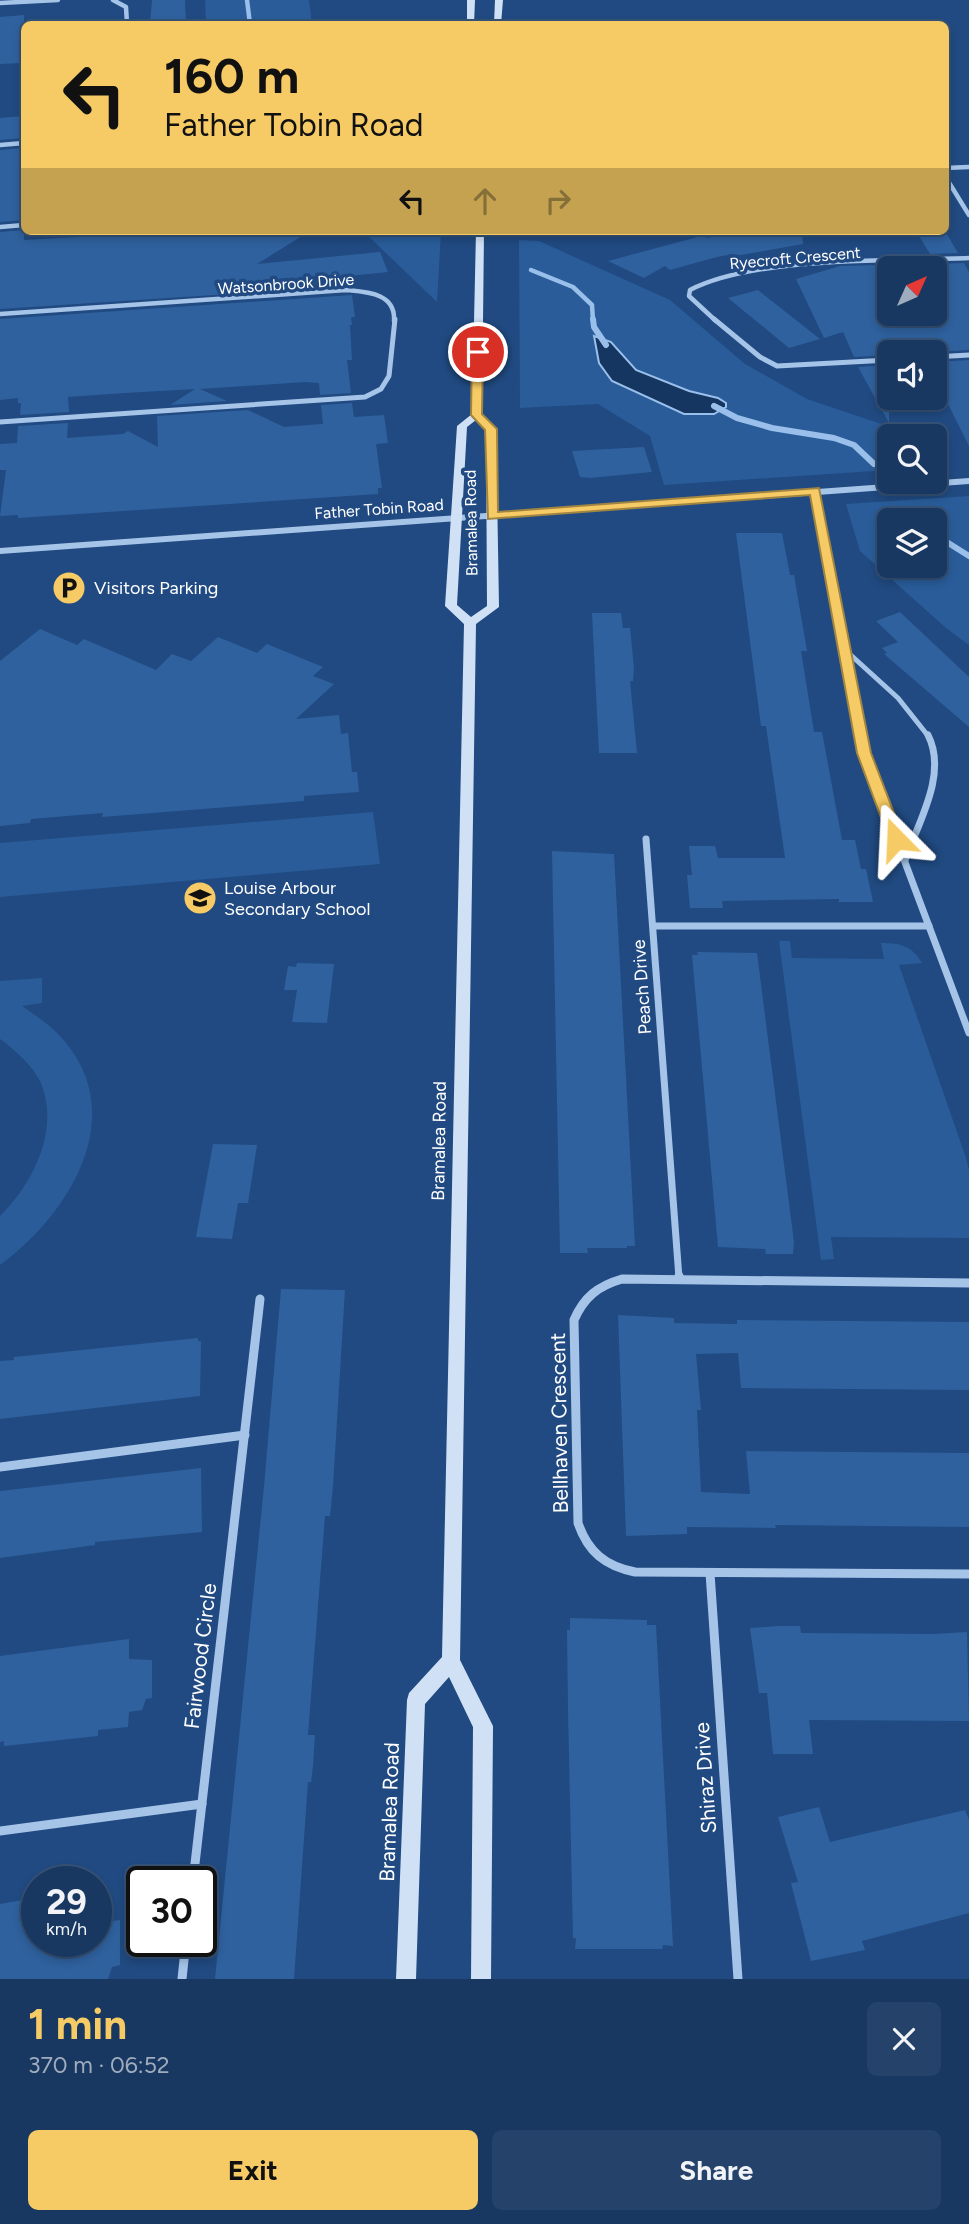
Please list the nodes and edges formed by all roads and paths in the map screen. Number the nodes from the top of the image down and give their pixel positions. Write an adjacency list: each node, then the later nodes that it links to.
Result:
1 (58, 0): 5 (street)
2 (113, 0): 6 (street)
3 (471, 0): 7 (main road)
4 (499, 0): 8 (main road)
5 (0, 3)
6 (127, 21)
7 (471, 21)
8 (498, 21)
9 (21, 143): 10 (street)
10 (0, 145)
11 (969, 167): 12 (street)
12 (949, 168)
13 (949, 182): 14 (street)
14 (969, 215)
15 (21, 225): 16 (street)
16 (0, 227)
17 (480, 235): 23 (main road, Bramalea Road)
18 (969, 258): 22 (street, Ryecroft Crescent)
19 (0, 314): 24 (street, Watsonbrook Drive)
20 (969, 355): 21 (street)
21 (947, 356)
22 (877, 361)
23 (477, 415): 27 (main road, Bramalea Road); 28 (main road, Bramalea Road)
24 (0, 422)
25 (969, 481): 26 (street, Father Tobin Road)
26 (815, 491): 27 (street, Father Tobin Road); 31 (street)
27 (492, 516): 28 (street, Father Tobin Road); 30 (main road, Bramalea Road)
28 (456, 519): 29 (street, Father Tobin Road); 30 (main road, Bramalea Road)
29 (0, 551)
30 (470, 623): 44 (main road, Bramalea Road)
31 (843, 648): 33 (street); 33 (street)
32 (646, 839): 34 (street)
33 (904, 860): 35 (street)
34 (653, 926): 35 (street, Peach Drive); 37 (street, Peach Drive)
35 (929, 926): 36 (street)
36 (969, 1033)
37 (679, 1279): 38 (street, Bellhaven Crescent); 42 (street, Bellhaven Crescent)
38 (969, 1283)
39 (260, 1299): 40 (street, Fairwood Circle)
40 (245, 1435): 41 (street); 45 (street, Fairwood Circle)
41 (0, 1467)
42 (710, 1573): 43 (street, Bellhaven Crescent); 52 (street, Shiraz Drive)
43 (969, 1574)
44 (451, 1661): 50 (main road, Bramalea Road); 51 (main road, Bramalea Road)
45 (202, 1804): 46 (street); 47 (street, Fairwood Circle)
46 (0, 1830)
47 (195, 1866)
48 (184, 1957): 49 (street)
49 (181, 1979)
50 (406, 1979)
51 (481, 1979)
52 (738, 1979)

